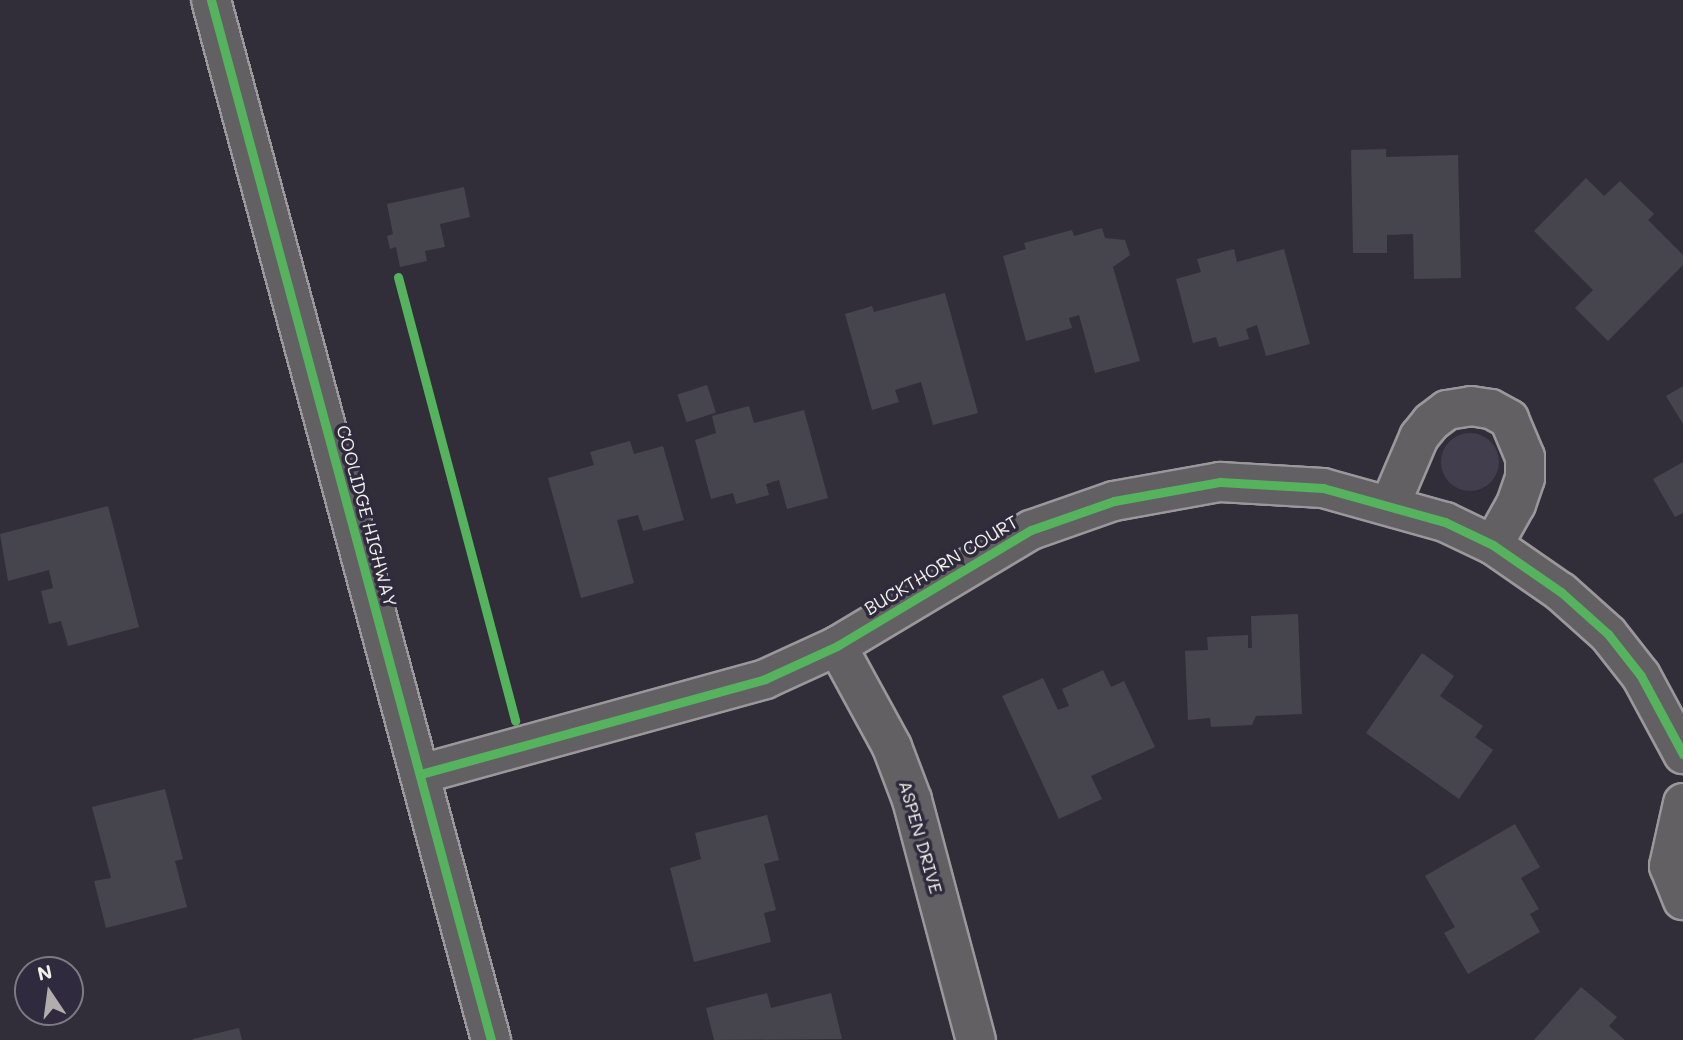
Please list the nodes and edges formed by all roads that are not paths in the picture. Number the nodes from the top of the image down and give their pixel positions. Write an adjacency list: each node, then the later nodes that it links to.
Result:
1 (218, 2): 6 (street, COOLIDGE HIGHWAY)
2 (1390, 505): 3 (street, BUCKTHORN COURT); 3 (street); 4 (street, BUCKTHORN COURT)
3 (1493, 545): 5 (street, BUCKTHORN COURT)
4 (837, 646): 6 (street, BUCKTHORN COURT); 10 (street, ASPEN DRIVE)
5 (1683, 754)
6 (421, 774): 9 (street, COOLIDGE HIGHWAY)
7 (1683, 803): 8 (street)
8 (1683, 900)
9 (491, 1040)
10 (976, 1040)

